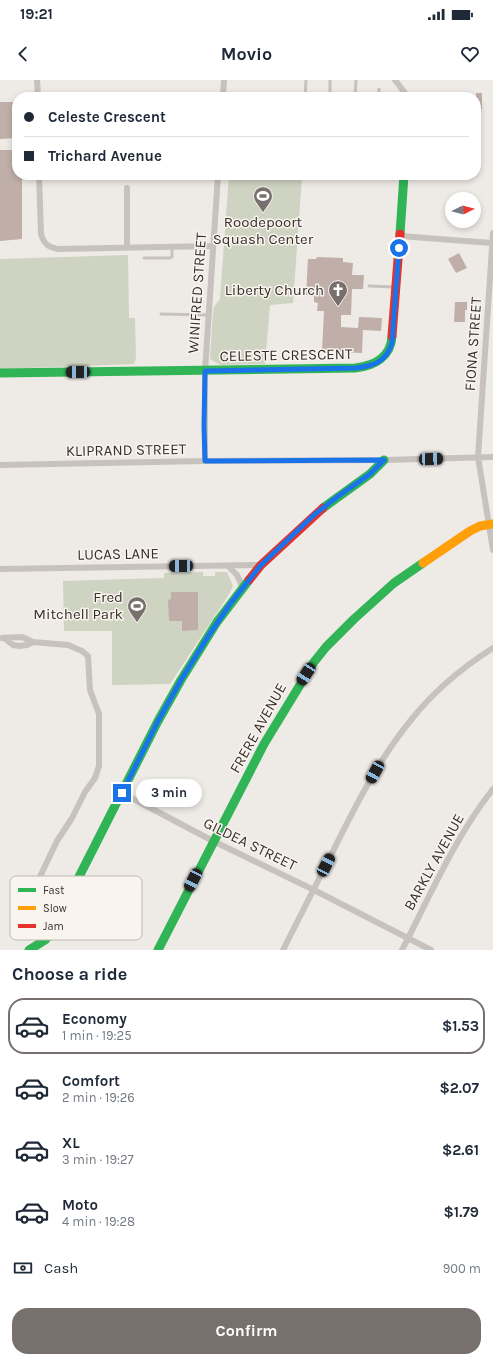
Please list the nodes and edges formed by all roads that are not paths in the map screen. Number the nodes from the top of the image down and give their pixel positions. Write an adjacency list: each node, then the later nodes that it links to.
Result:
1 (37, 80): 7 (street)
2 (224, 80): 8 (street)
3 (306, 80): 9 (lane)
4 (330, 80): 10 (lane)
5 (356, 80): 11 (lane)
6 (395, 80): 12 (street)
7 (38, 92)
8 (223, 92)
9 (305, 92)
10 (330, 92)
11 (355, 92)
12 (404, 92)
13 (40, 180): 22 (street)
14 (218, 180): 21 (street, WINIFRED STREET)
15 (401, 180): 18 (street, CELESTE CRESCENT)
16 (127, 188): 22 (street)
17 (493, 233): 19 (street, FIONA STREET)
18 (400, 236): 19 (street); 25 (street, CELESTE CRESCENT)
19 (492, 243): 30 (street, FIONA STREET)
20 (172, 246): 21 (street); 22 (street); 23 (lane)
21 (212, 246): 27 (street, WINIFRED STREET)
22 (127, 247)
23 (144, 258)
24 (369, 286): 25 (lane)
25 (397, 287): 28 (street, CELESTE CRESCENT)
26 (161, 314): 27 (lane)
27 (208, 315): 28 (street, WINIFRED STREET)
28 (205, 371): 29 (street, CELESTE CRESCENT); 33 (street, WINIFRED STREET)
29 (0, 373)
30 (478, 457): 31 (street, KLIPRAND STREET); 32 (street, KLIPRAND STREET); 35 (street, FIONA STREET)
31 (493, 457)
32 (384, 460): 33 (street, KLIPRAND STREET); 37 (street)
33 (205, 461): 34 (street, KLIPRAND STREET)
34 (0, 465)
35 (491, 524): 36 (street, FIONA STREET); 46 (street, FRERE AVENUE)
36 (493, 550)
37 (261, 565): 38 (street, LUCAS LANE); 40 (street)
38 (228, 566): 39 (street, LUCAS LANE); 40 (street)
39 (0, 569)
40 (243, 588): 45 (street)
41 (2, 638): 42 (street); 42 (street)
42 (33, 642): 47 (street)
43 (493, 648): 49 (street)
44 (493, 789): 50 (street, BARKLY AVENUE)
45 (122, 793): 46 (street, GILDEA STREET); 48 (street)
46 (213, 841): 49 (street, GILDEA STREET); 53 (street, FRERE AVENUE)
47 (41, 876)
48 (80, 876)
49 (314, 890): 50 (street, GILDEA STREET); 54 (street)
50 (408, 938): 55 (street, BARKLY AVENUE); 56 (street, GILDEA STREET)
51 (45, 940): 52 (street)
52 (29, 950)
53 (158, 950)
54 (282, 950)
55 (402, 950)
56 (431, 950)

